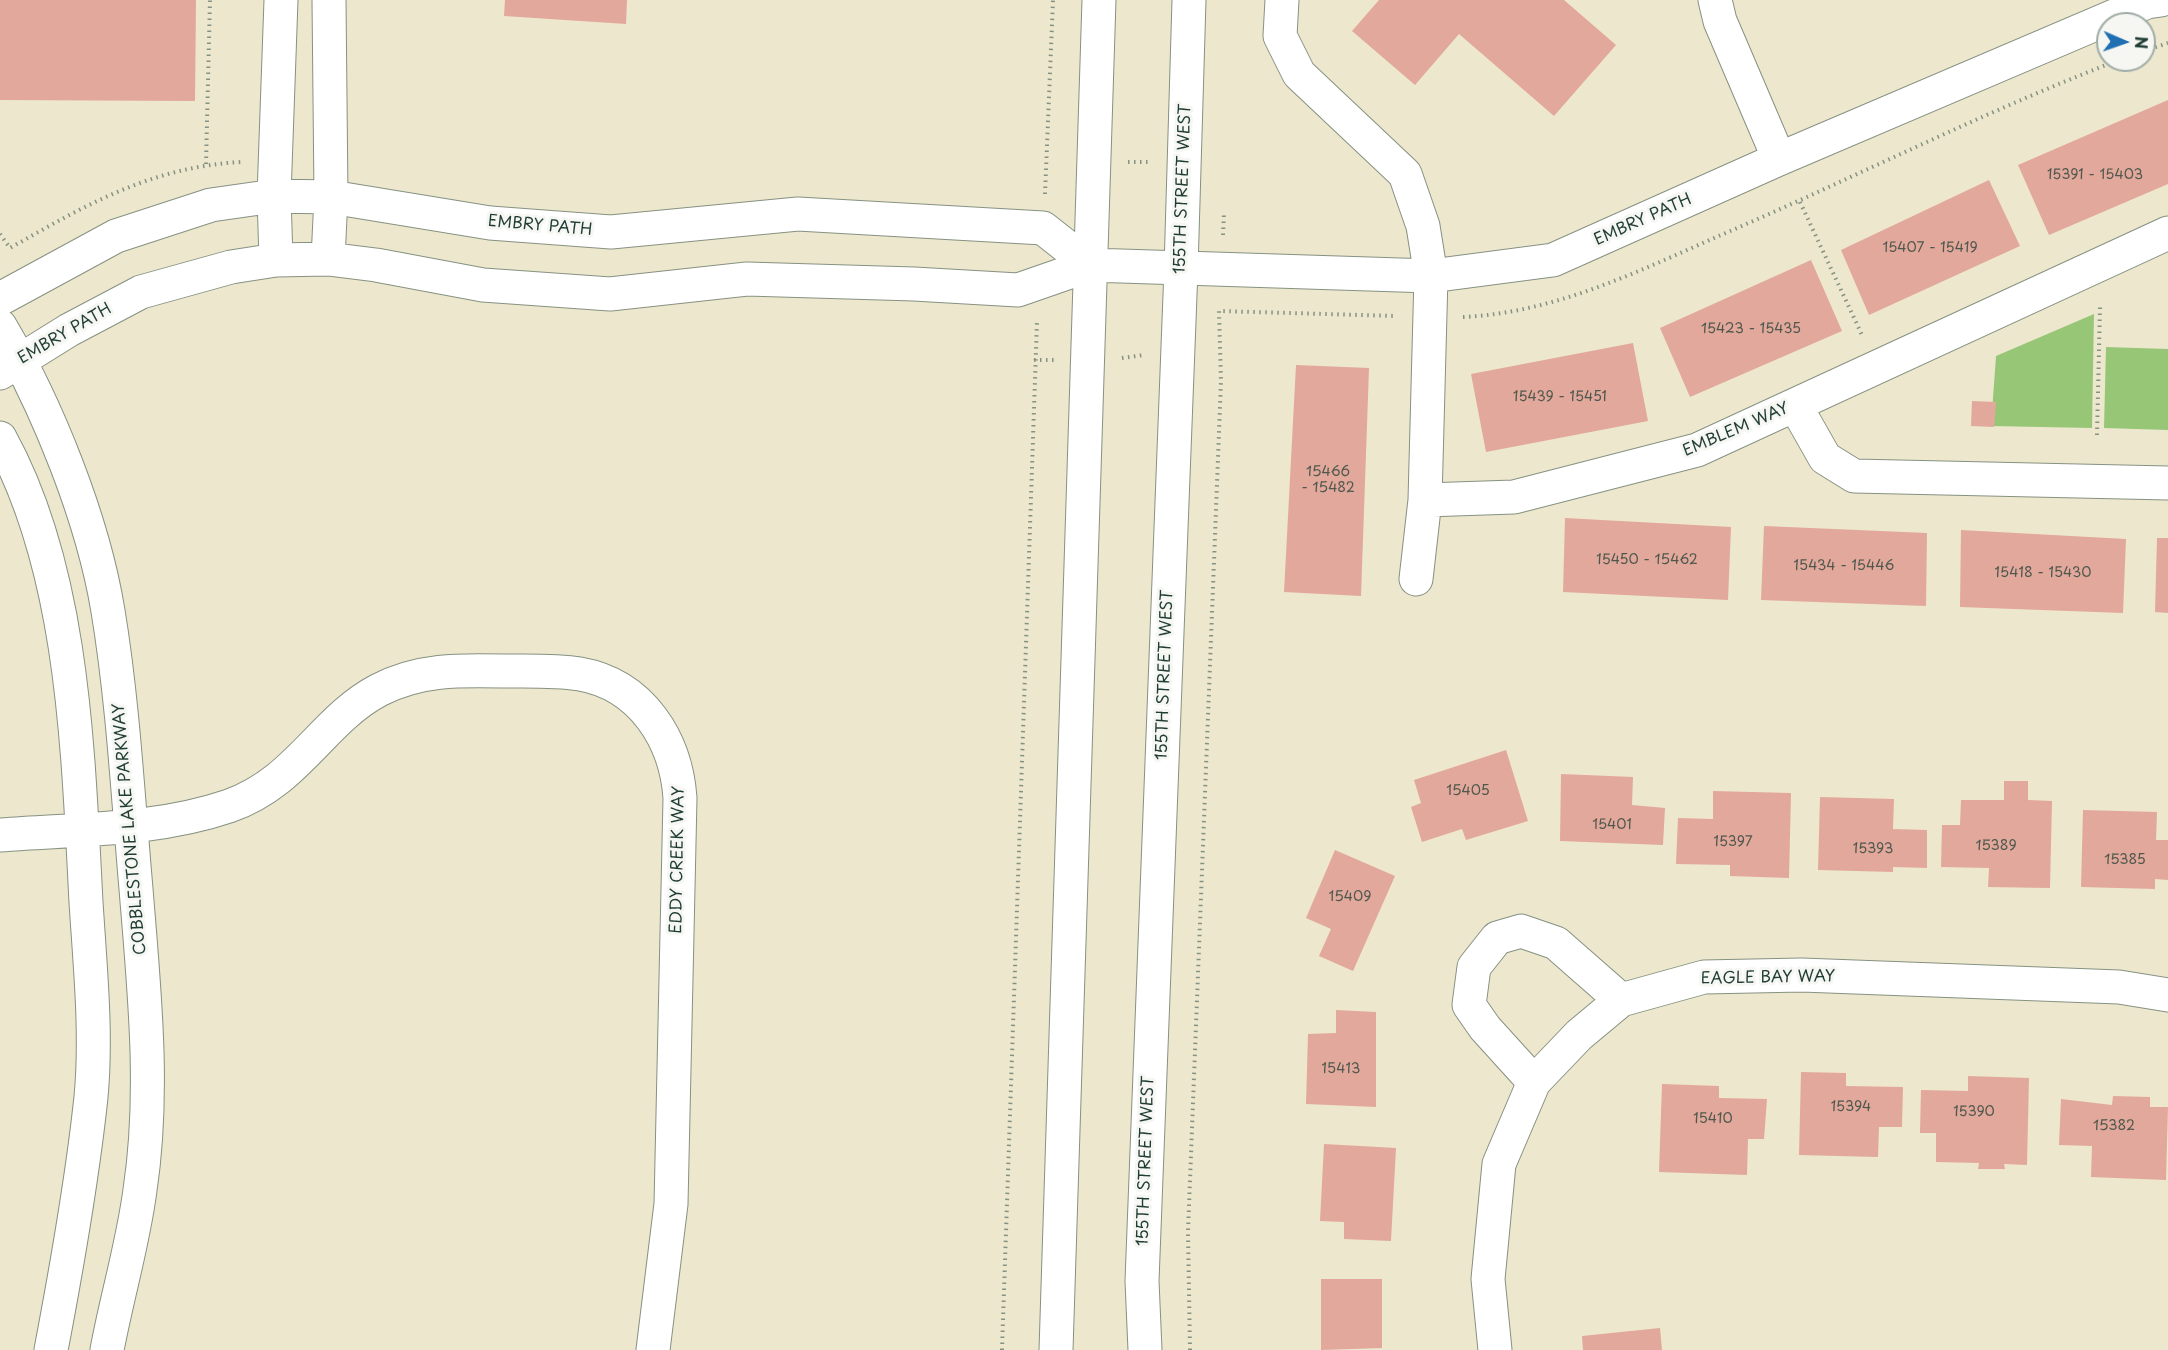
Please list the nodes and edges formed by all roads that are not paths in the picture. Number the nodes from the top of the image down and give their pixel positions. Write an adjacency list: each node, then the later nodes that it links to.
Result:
1 (281, 0): 9 (street)
2 (329, 0): 10 (street)
3 (1099, 0): 14 (street)
4 (1189, 0): 15 (street, 155TH STREET WEST)
5 (1281, 0): 16 (street)
6 (1715, 0): 8 (street)
7 (2161, 0): 8 (street, EMBRY PATH)
8 (1779, 159): 16 (street, EMBRY PATH)
9 (274, 196): 10 (street, EMBRY PATH); 12 (street); 17 (street, EMBRY PATH)
10 (331, 197): 13 (street); 14 (street, EMBRY PATH)
11 (2168, 233): 20 (street, EMBLEM WAY)
12 (276, 260): 13 (street, EMBRY PATH); 19 (street, EMBRY PATH)
13 (328, 260): 14 (street, EMBRY PATH)
14 (1090, 265): 15 (street, EMBRY PATH); 34 (street)
15 (1181, 269): 16 (street, EMBRY PATH); 35 (street, 155TH STREET WEST)
16 (1431, 276): 23 (street)
17 (0, 299)
18 (0, 326): 19 (street, COBBLESTONE LAKE PARKWAY)
19 (10, 366): 25 (street, COBBLESTONE LAKE PARKWAY)
20 (1795, 405): 22 (street); 23 (street, EMBLEM WAY)
21 (0, 438): 26 (street)
22 (2168, 483)
23 (1425, 500): 24 (street)
24 (1416, 579)
25 (131, 827): 26 (street, EDDY CREEK WAY); 32 (street, COBBLESTONE LAKE PARKWAY); 33 (street, EDDY CREEK WAY)
26 (82, 830): 27 (street, EDDY CREEK WAY); 31 (street)
27 (0, 835)
28 (2168, 995): 29 (street, EAGLE BAY WAY)
29 (1621, 1000): 30 (street, EAGLE BAY WAY); 30 (street)
30 (1534, 1082): 36 (street, EAGLE BAY WAY)
31 (51, 1350)
32 (107, 1350)
33 (653, 1350)
34 (1056, 1350)
35 (1145, 1350)
36 (1495, 1350)

